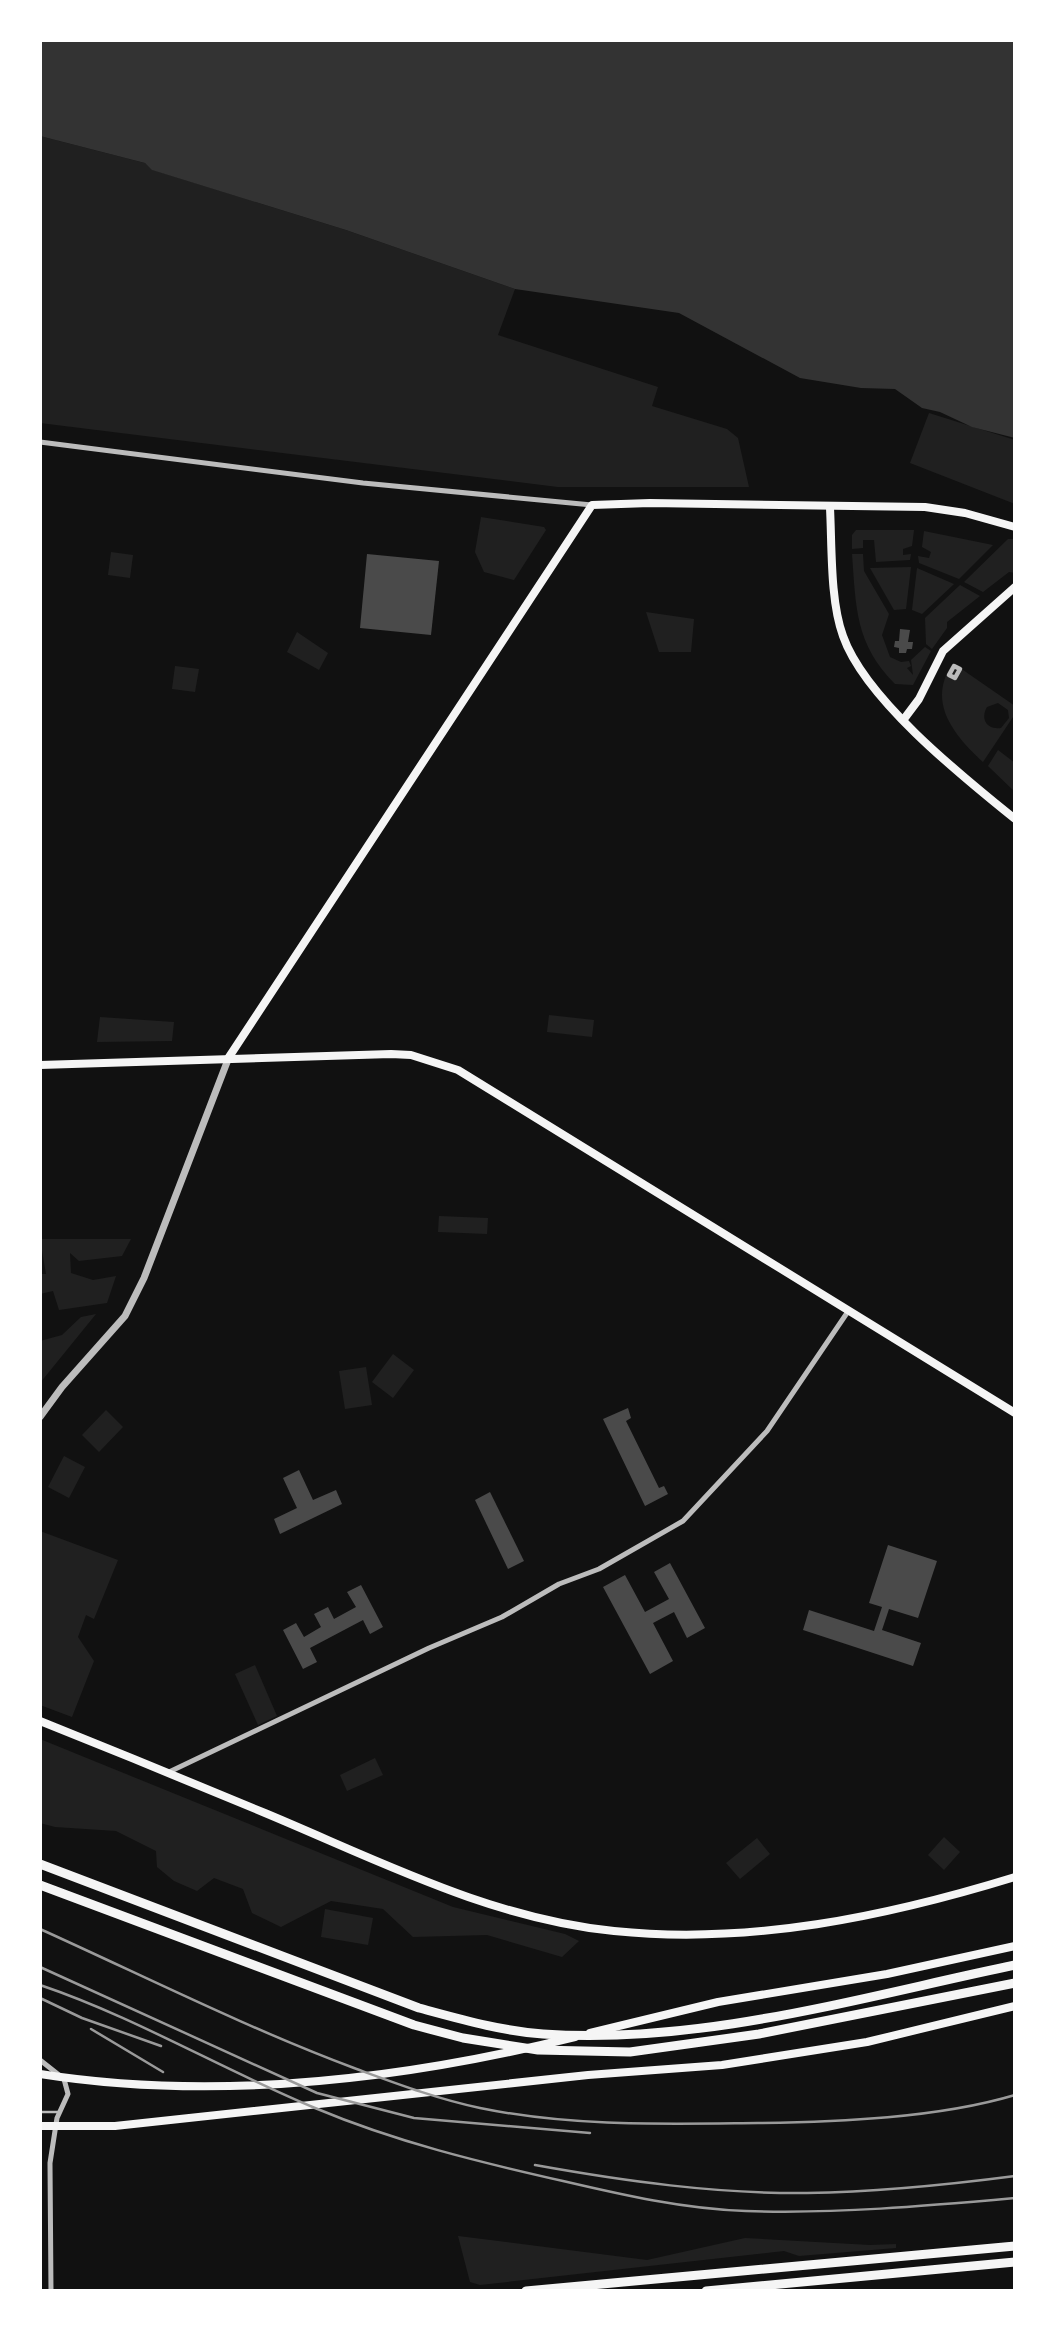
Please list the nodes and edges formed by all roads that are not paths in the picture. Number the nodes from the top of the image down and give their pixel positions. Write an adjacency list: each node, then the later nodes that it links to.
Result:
1 (40, 442): 2 (street)
2 (592, 505): 3 (main road); 8 (main road)
3 (830, 508): 4 (main road); 6 (main road)
4 (1015, 527)
5 (1015, 587): 6 (main road)
6 (904, 719): 7 (main road)
7 (1015, 819)
8 (229, 1057): 9 (main road); 10 (main road); 12 (street)
9 (40, 1065)
10 (849, 1310): 11 (main road); 14 (street)
11 (1015, 1413)
12 (40, 1417)
13 (40, 1721): 14 (main road)
14 (167, 1774): 16 (main road)
15 (40, 1864): 19 (main road)
16 (1015, 1877)
17 (40, 1885): 20 (main road)
18 (1015, 1946): 23 (main road)
19 (1015, 1965)
20 (1015, 1983)
21 (1013, 2006): 26 (main road)
22 (40, 2060): 24 (street)
23 (40, 2074)
24 (64, 2106): 25 (lane); 29 (street)
25 (40, 2112)
26 (40, 2126)
27 (1015, 2246): 30 (main road)
28 (1015, 2262): 31 (main road)
29 (51, 2291)
30 (526, 2291)
31 (706, 2291)

